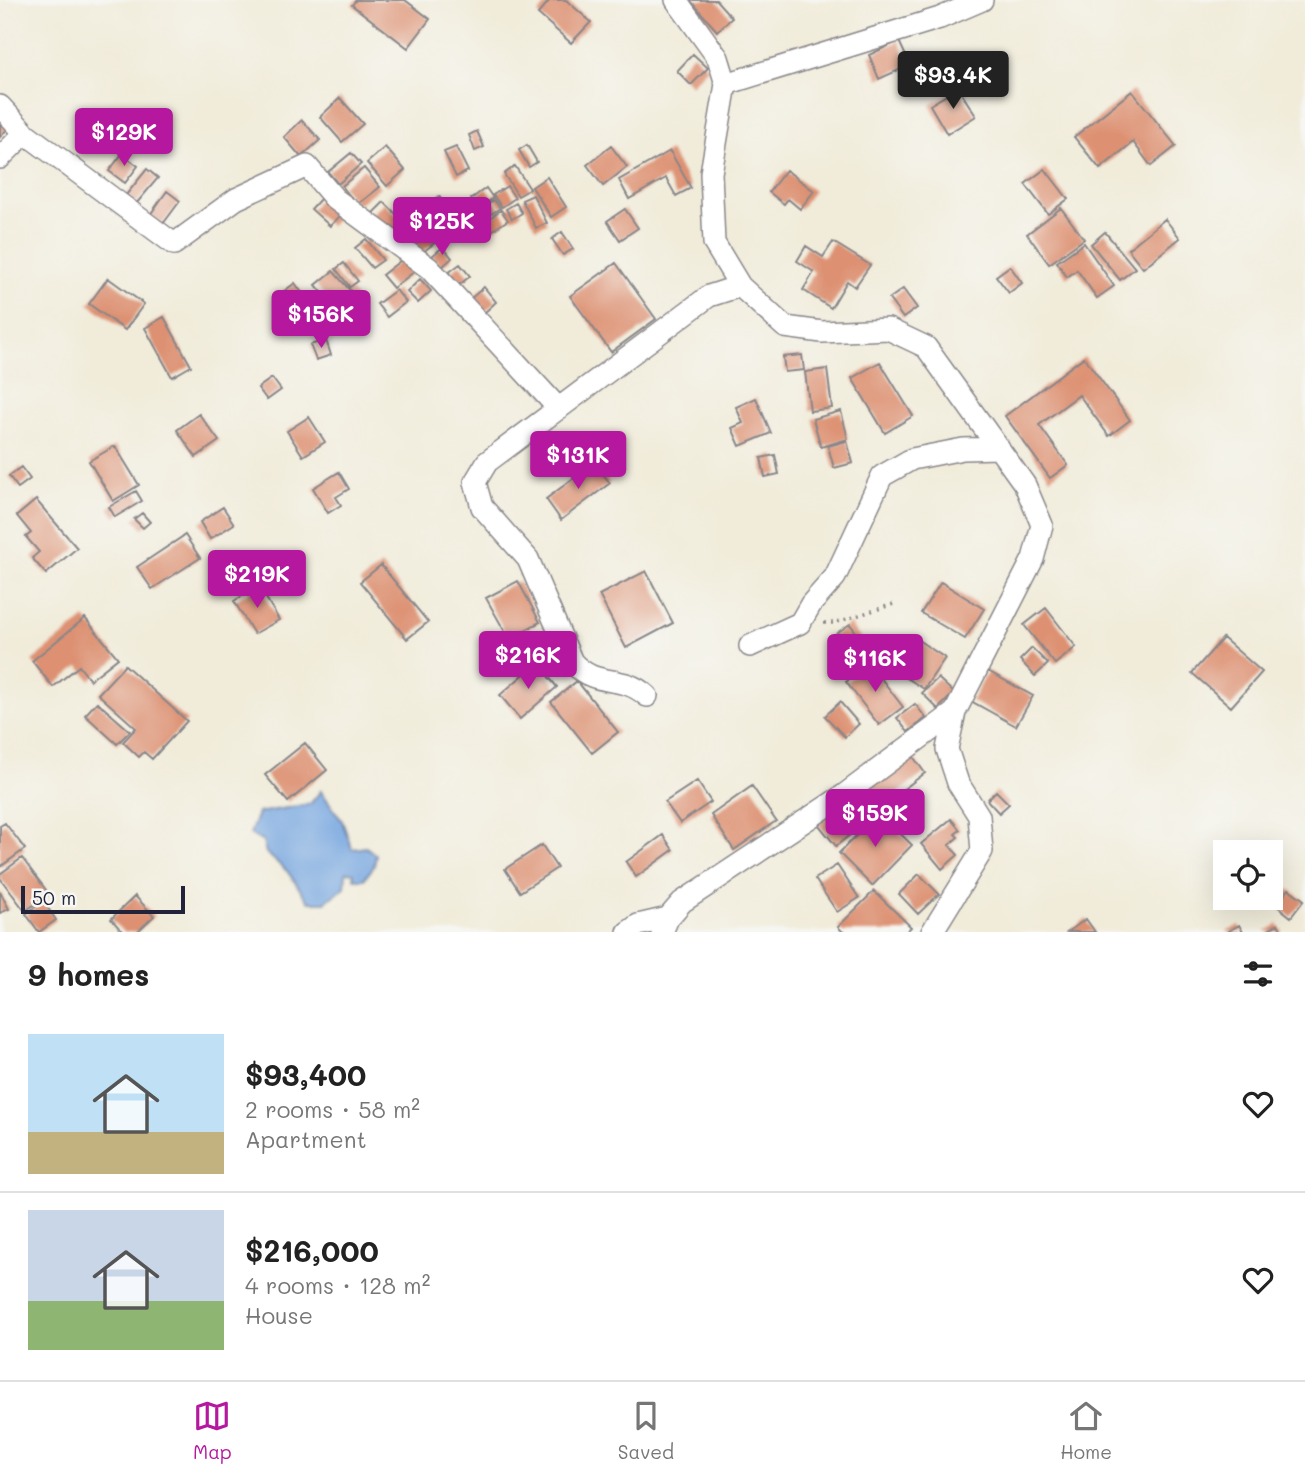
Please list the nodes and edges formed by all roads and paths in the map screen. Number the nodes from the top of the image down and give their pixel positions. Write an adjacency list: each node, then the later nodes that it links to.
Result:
1 (676, 0): 3 (street)
2 (982, 0): 3 (street)
3 (726, 84): 7 (street)
4 (0, 106): 5 (street)
5 (25, 133): 6 (street); 8 (street)
6 (0, 158)
7 (740, 286): 8 (street); 9 (street)
8 (558, 408): 13 (street)
9 (999, 448): 11 (street); 14 (street)
10 (897, 603): 11 (path)
11 (800, 623): 12 (street)
12 (750, 646)
13 (647, 696)
14 (955, 712): 15 (street); 17 (street)
15 (665, 925): 16 (street)
16 (628, 932)
17 (932, 932)

